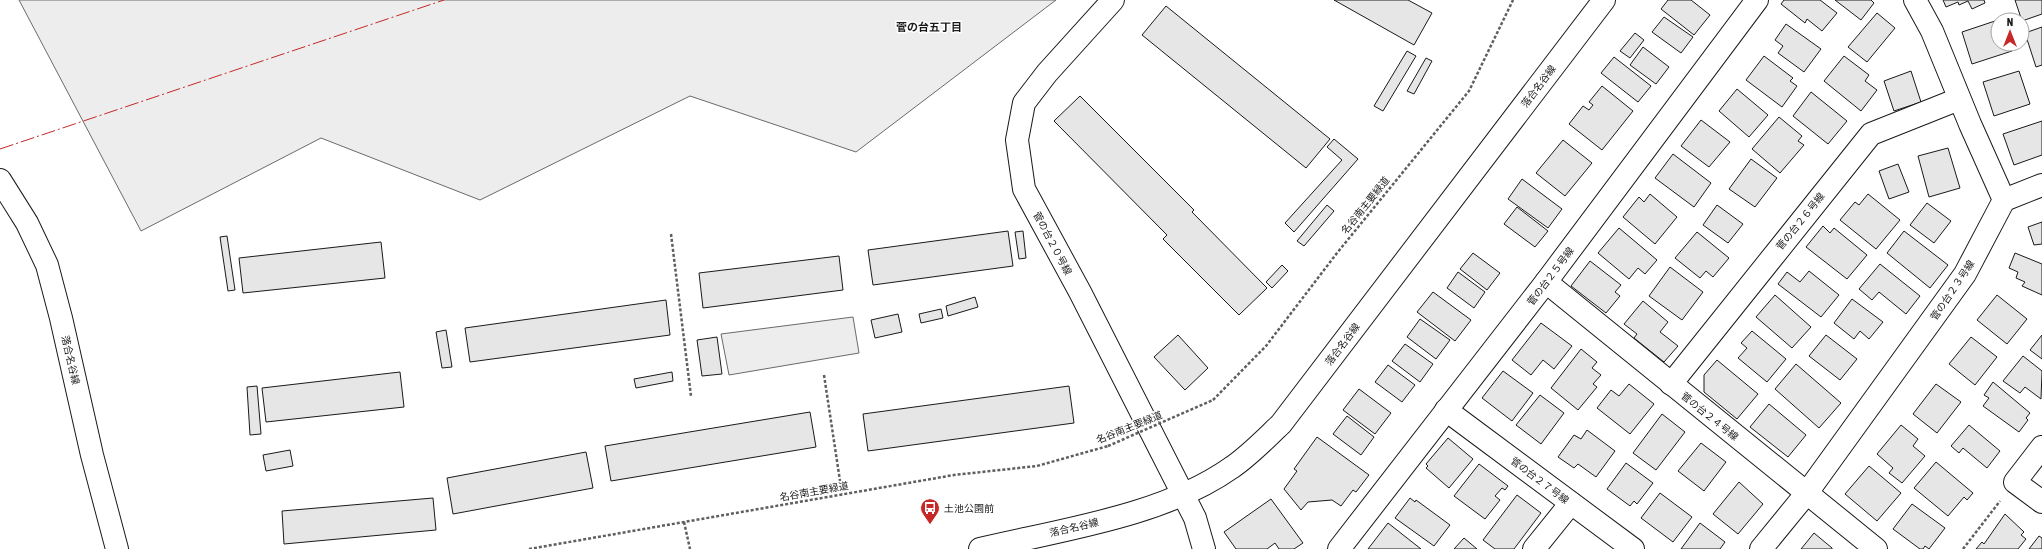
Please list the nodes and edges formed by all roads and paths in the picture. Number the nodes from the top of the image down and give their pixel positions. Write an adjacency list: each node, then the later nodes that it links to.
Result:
1 (1113, 0): 20 (street, 菅の台２０号線)
2 (1513, 0): 18 (path, 名谷南主要緑道, bridge)
3 (1604, 0): 20 (street, 落合名谷線)
4 (1756, 0): 11 (street, 菅の台２５号線)
5 (1915, 0): 6 (street)
6 (1959, 99): 9 (street); 13 (street, 菅の台２６号線)
7 (0, 180): 26 (street, 落合名谷線)
8 (2042, 184): 9 (street)
9 (2004, 200): 19 (street, 菅の台２３号線)
10 (671, 234): 14 (path)
11 (1546, 282): 13 (street, 菅の台２４号線); 15 (street, 菅の台２５号線)
12 (824, 374): 18 (path)
13 (1671, 384): 19 (street, 菅の台２４号線)
14 (691, 396)
15 (1446, 410): 22 (street, 菅の台２７号線); 30 (street, 菅の台２５号線)
16 (2042, 447): 17 (street)
17 (2015, 482): 21 (street); 35 (path)
18 (842, 494): 23 (path, 名谷南主要緑道)
19 (1806, 494): 33 (street, 菅の台２３号線); 34 (street, 菅の台２４号線)
20 (1184, 495): 24 (street, 落合名谷線); 29 (street)
21 (2042, 502)
22 (1571, 503): 31 (street); 32 (street, 菅の台２７号線)
23 (684, 522): 25 (path); 27 (path, 名谷南主要緑道)
24 (1041, 542): 28 (street, 落合名谷線)
25 (690, 548)
26 (117, 549)
27 (529, 549)
28 (980, 549)
29 (1204, 549)
30 (1339, 549)
31 (1534, 549)
32 (1633, 549)
33 (1761, 549)
34 (1876, 549)
35 (1963, 549)

